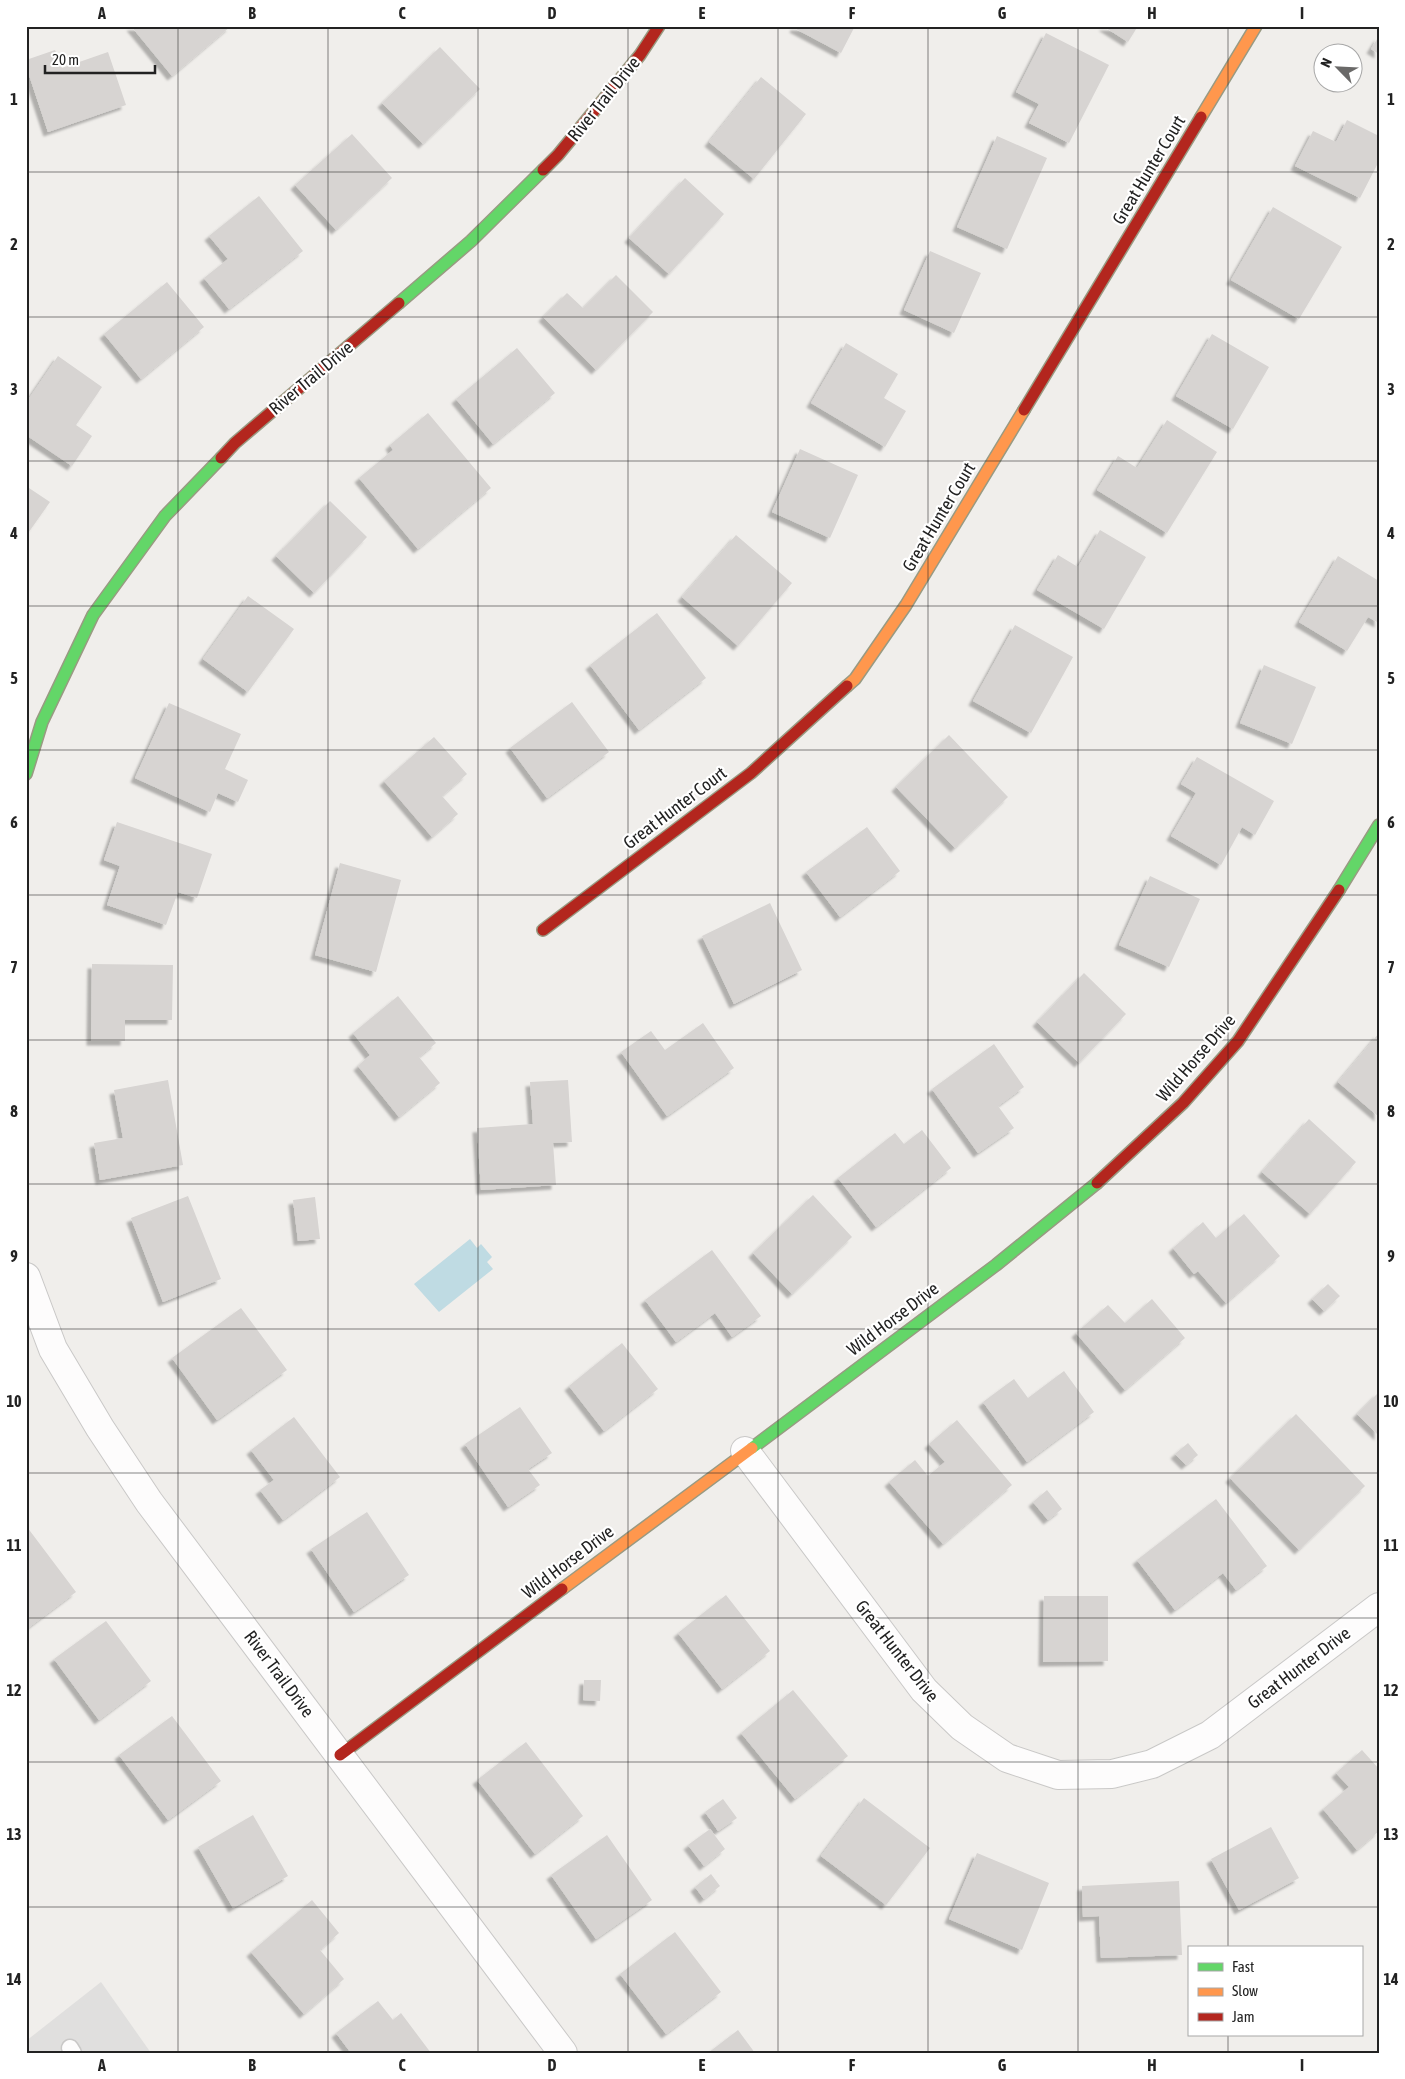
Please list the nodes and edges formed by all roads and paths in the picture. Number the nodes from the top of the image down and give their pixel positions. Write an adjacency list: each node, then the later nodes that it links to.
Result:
1 (659, 26): 3 (street, River Trail Drive)
2 (1256, 26): 5 (street, Great Hunter Court)
3 (26, 774)
4 (1379, 825): 7 (street, Wild Horse Drive)
5 (543, 930)
6 (26, 1277): 9 (street, River Trail Drive)
7 (745, 1451): 8 (street, Great Hunter Drive); 9 (street, Wild Horse Drive)
8 (1379, 1607)
9 (340, 1755): 10 (street, River Trail Drive)
10 (563, 2053)

